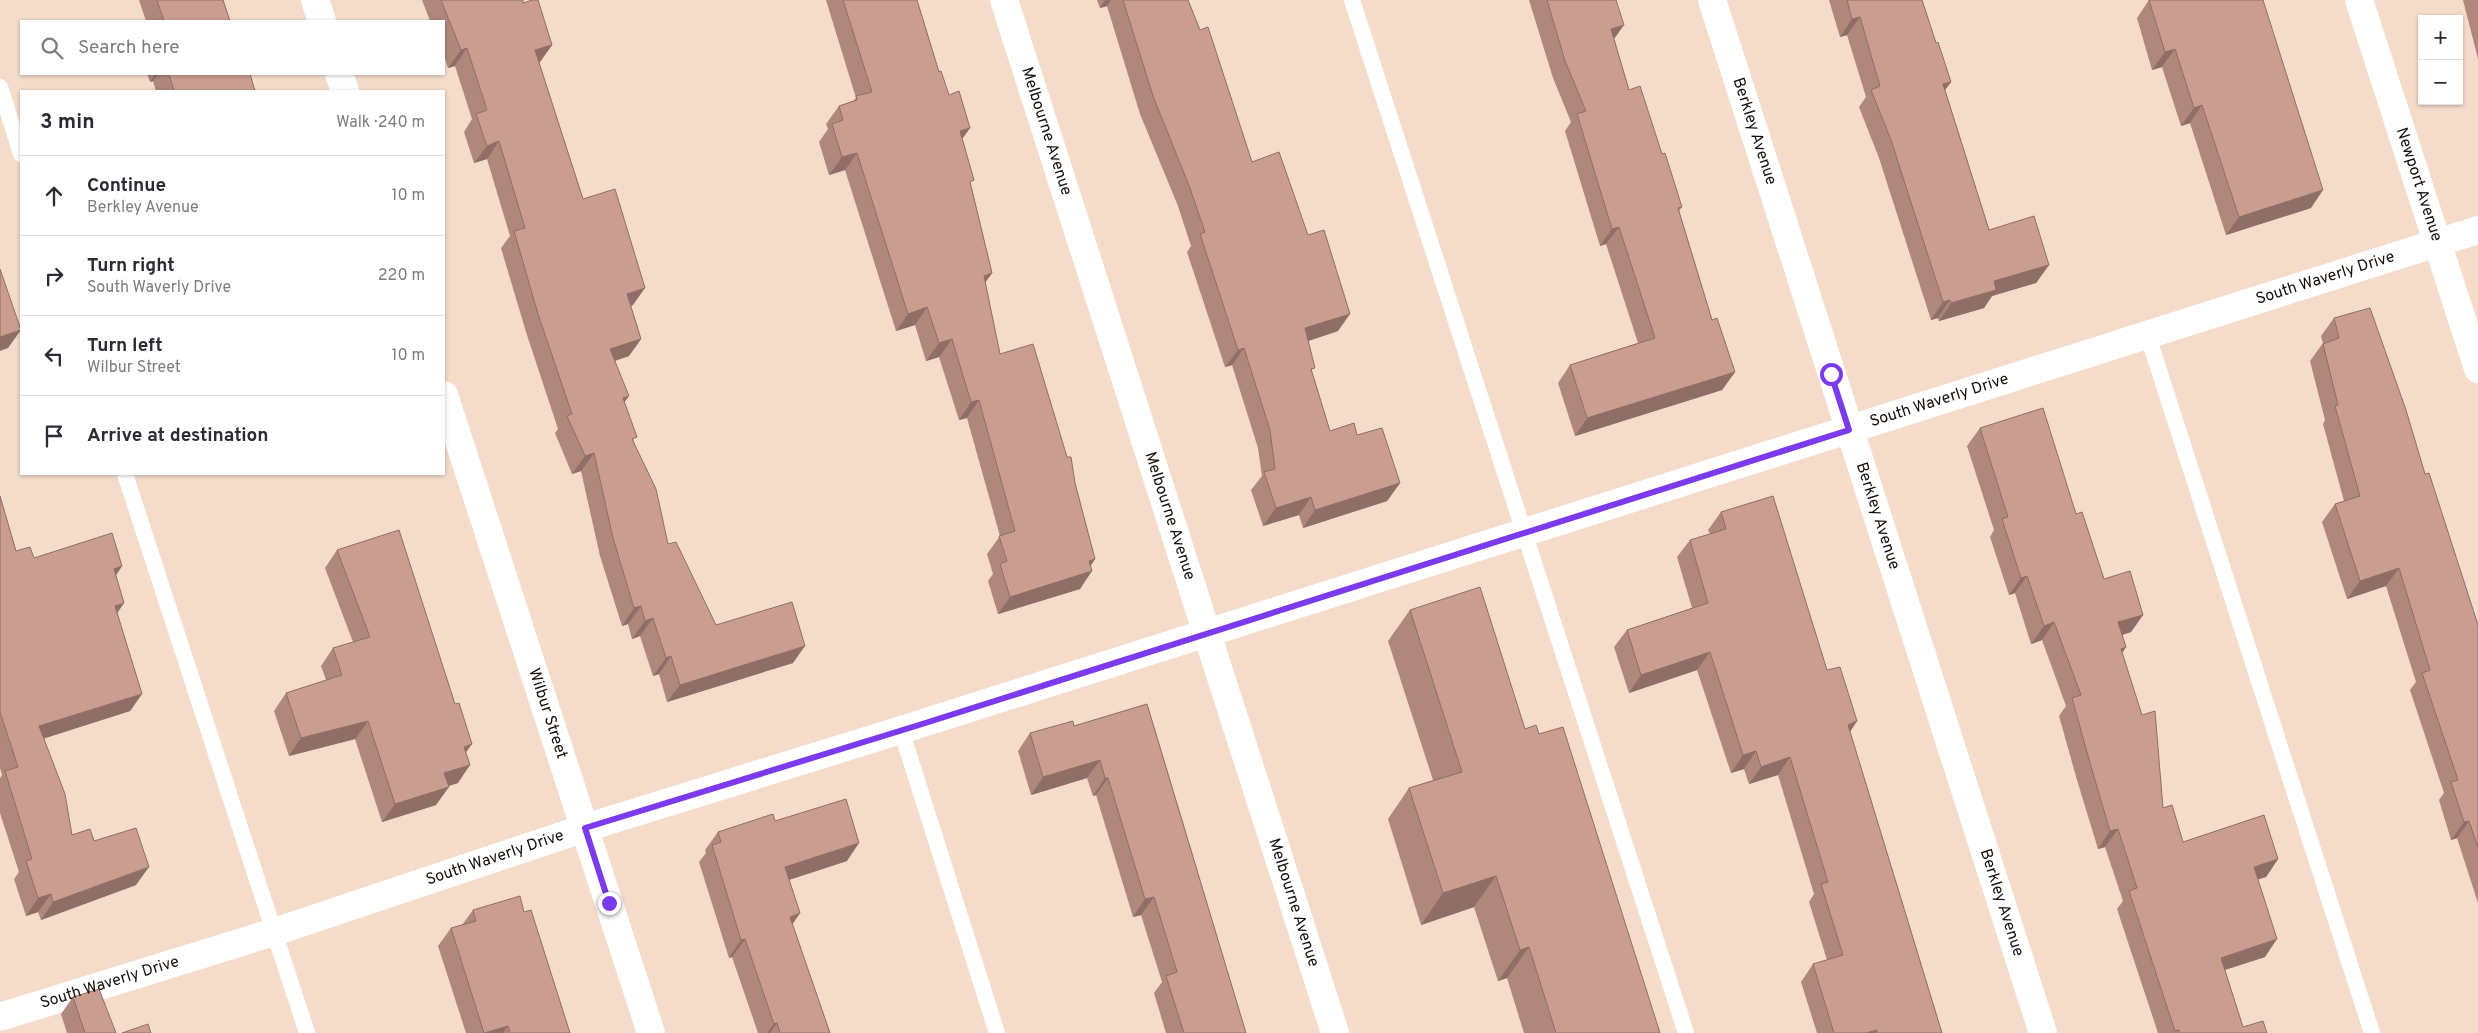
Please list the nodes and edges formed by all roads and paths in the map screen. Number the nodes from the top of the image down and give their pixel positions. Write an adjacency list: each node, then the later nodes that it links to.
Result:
1 (315, 0): 6 (street)
2 (1004, 0): 19 (street, Melbourne Avenue)
3 (1352, 0): 18 (lane)
4 (1712, 0): 16 (street, Berkley Avenue)
5 (2359, 0): 12 (street, Newport Avenue)
6 (322, 20)
7 (339, 75): 9 (street)
8 (0, 87): 10 (lane)
9 (345, 90)
10 (20, 151)
11 (2478, 230): 12 (street, South Waverly Drive)
12 (2438, 243): 13 (street, South Waverly Drive); 14 (street, Newport Avenue)
13 (2147, 333): 16 (street, South Waverly Drive); 30 (lane)
14 (2478, 369)
15 (445, 398): 21 (street, Wilbur Street)
16 (1849, 430): 18 (street, South Waverly Drive); 29 (street, Berkley Avenue)
17 (125, 475): 22 (lane)
18 (1525, 532): 19 (street, South Waverly Drive); 28 (lane)
19 (1206, 634): 20 (street, South Waverly Drive); 27 (street, Melbourne Avenue)
20 (901, 730): 21 (street, South Waverly Drive); 26 (lane)
21 (585, 828): 22 (street, South Waverly Drive); 25 (street, Wilbur Street)
22 (274, 932): 23 (street, South Waverly Drive); 24 (lane)
23 (0, 1017)
24 (307, 1033)
25 (651, 1033)
26 (997, 1033)
27 (1336, 1033)
28 (1686, 1033)
29 (2042, 1033)
30 (2372, 1033)

